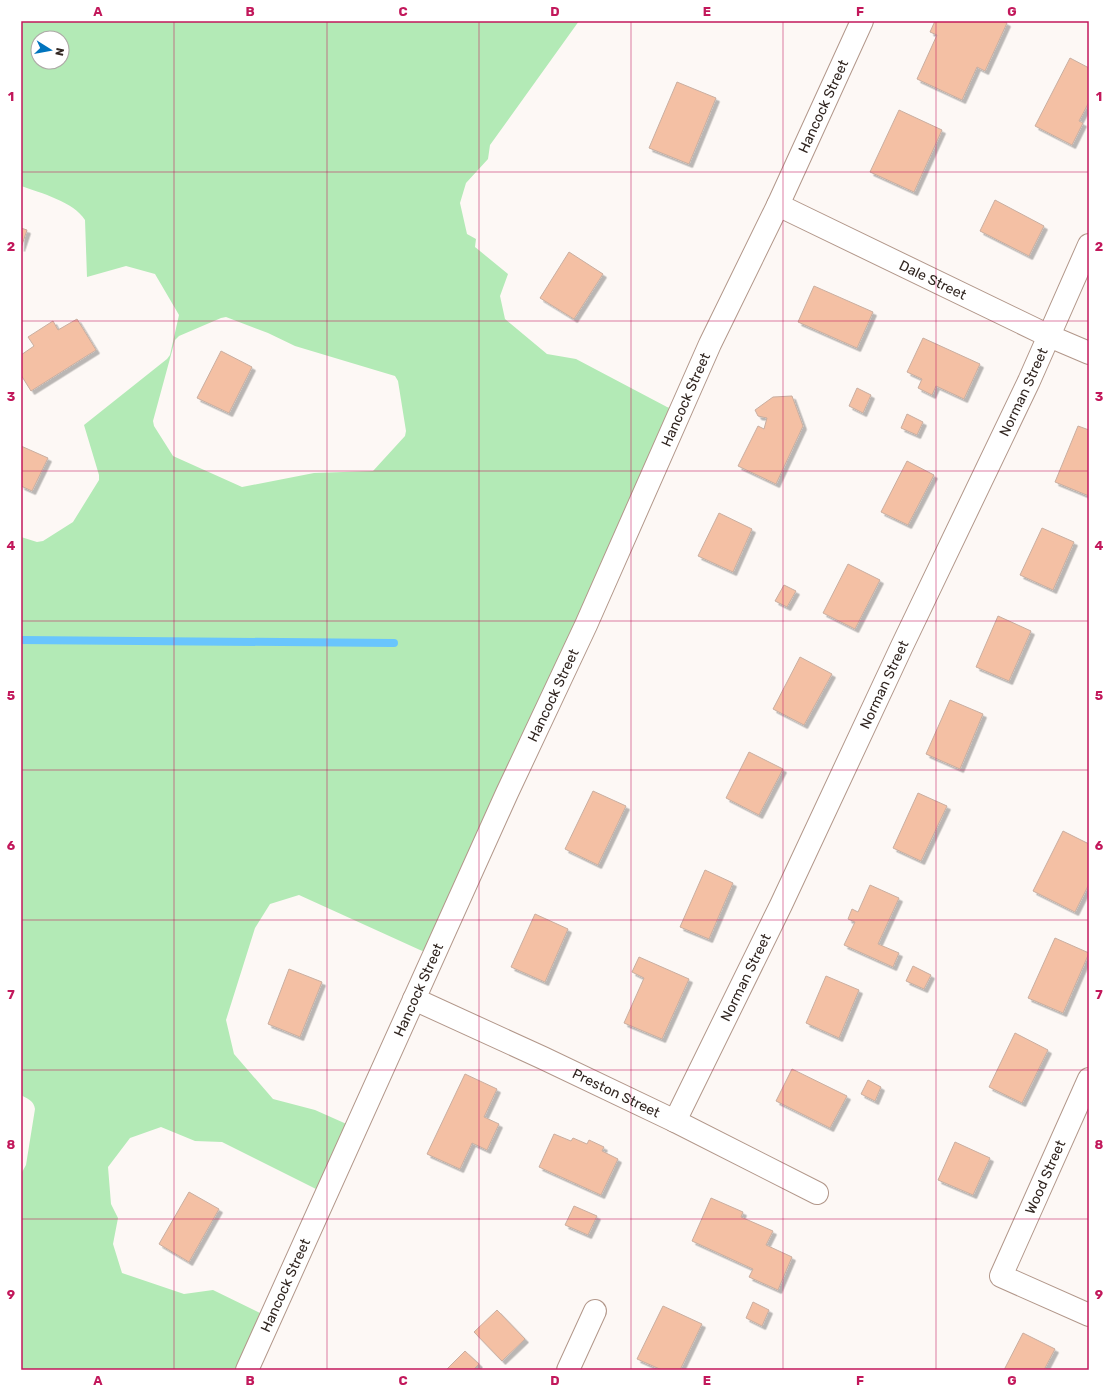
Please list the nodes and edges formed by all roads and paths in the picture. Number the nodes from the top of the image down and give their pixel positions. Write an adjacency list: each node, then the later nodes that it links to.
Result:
1 (862, 21): 2 (street, Hancock Street)
2 (778, 205): 4 (street, Dale Street); 6 (street, Hancock Street)
3 (1089, 245): 4 (street, Norman Street)
4 (1049, 336): 5 (street, Dale Street); 8 (street, Norman Street)
5 (1089, 353)
6 (414, 999): 8 (street, Preston Street); 12 (street, Hancock Street)
7 (1089, 1079): 11 (street, Wood Street)
8 (675, 1121): 9 (street, Preston Street)
9 (817, 1193)
10 (595, 1311): 13 (street)
11 (1089, 1315)
12 (247, 1370)
13 (568, 1370)

